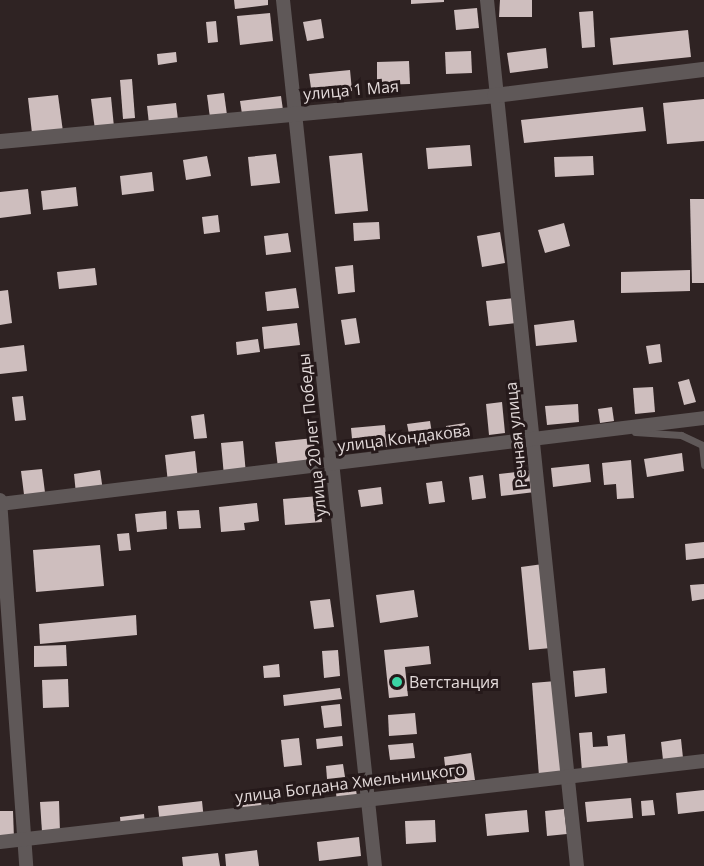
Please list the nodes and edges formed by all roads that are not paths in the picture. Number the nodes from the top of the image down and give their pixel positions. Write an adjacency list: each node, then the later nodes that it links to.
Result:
1 (283, 0): 5 (street, улица 20 лет Победы)
2 (487, 0): 4 (street, Речная улица)
3 (704, 69): 4 (street, улица 1 Мая)
4 (494, 95): 5 (street, улица 1 Мая); 9 (street, Речная улица)
5 (295, 113): 6 (street, улица 1 Мая); 10 (street, улица 20 лет Победы)
6 (0, 141)
7 (704, 418): 8 (street, улица Кондакова)
8 (600, 429): 9 (street, улица Кондакова); 11 (lane)
9 (533, 439): 10 (street, улица Кондакова); 14 (street, Речная улица)
10 (332, 463): 12 (street, улица Кондакова); 15 (street, улица 20 лет Победы)
11 (704, 465)
12 (0, 502): 16 (street)
13 (704, 761): 14 (street, улица Богдана Хмельницкого)
14 (568, 774): 15 (street, улица Богдана Хмельницкого); 20 (street, Речная улица)
15 (368, 798): 16 (street, улица Богдана Хмельницкого); 19 (street, улица 20 лет Победы)
16 (23, 838): 17 (street, улица Богдана Хмельницкого); 18 (street)
17 (0, 842)
18 (26, 866)
19 (375, 866)
20 (577, 866)

